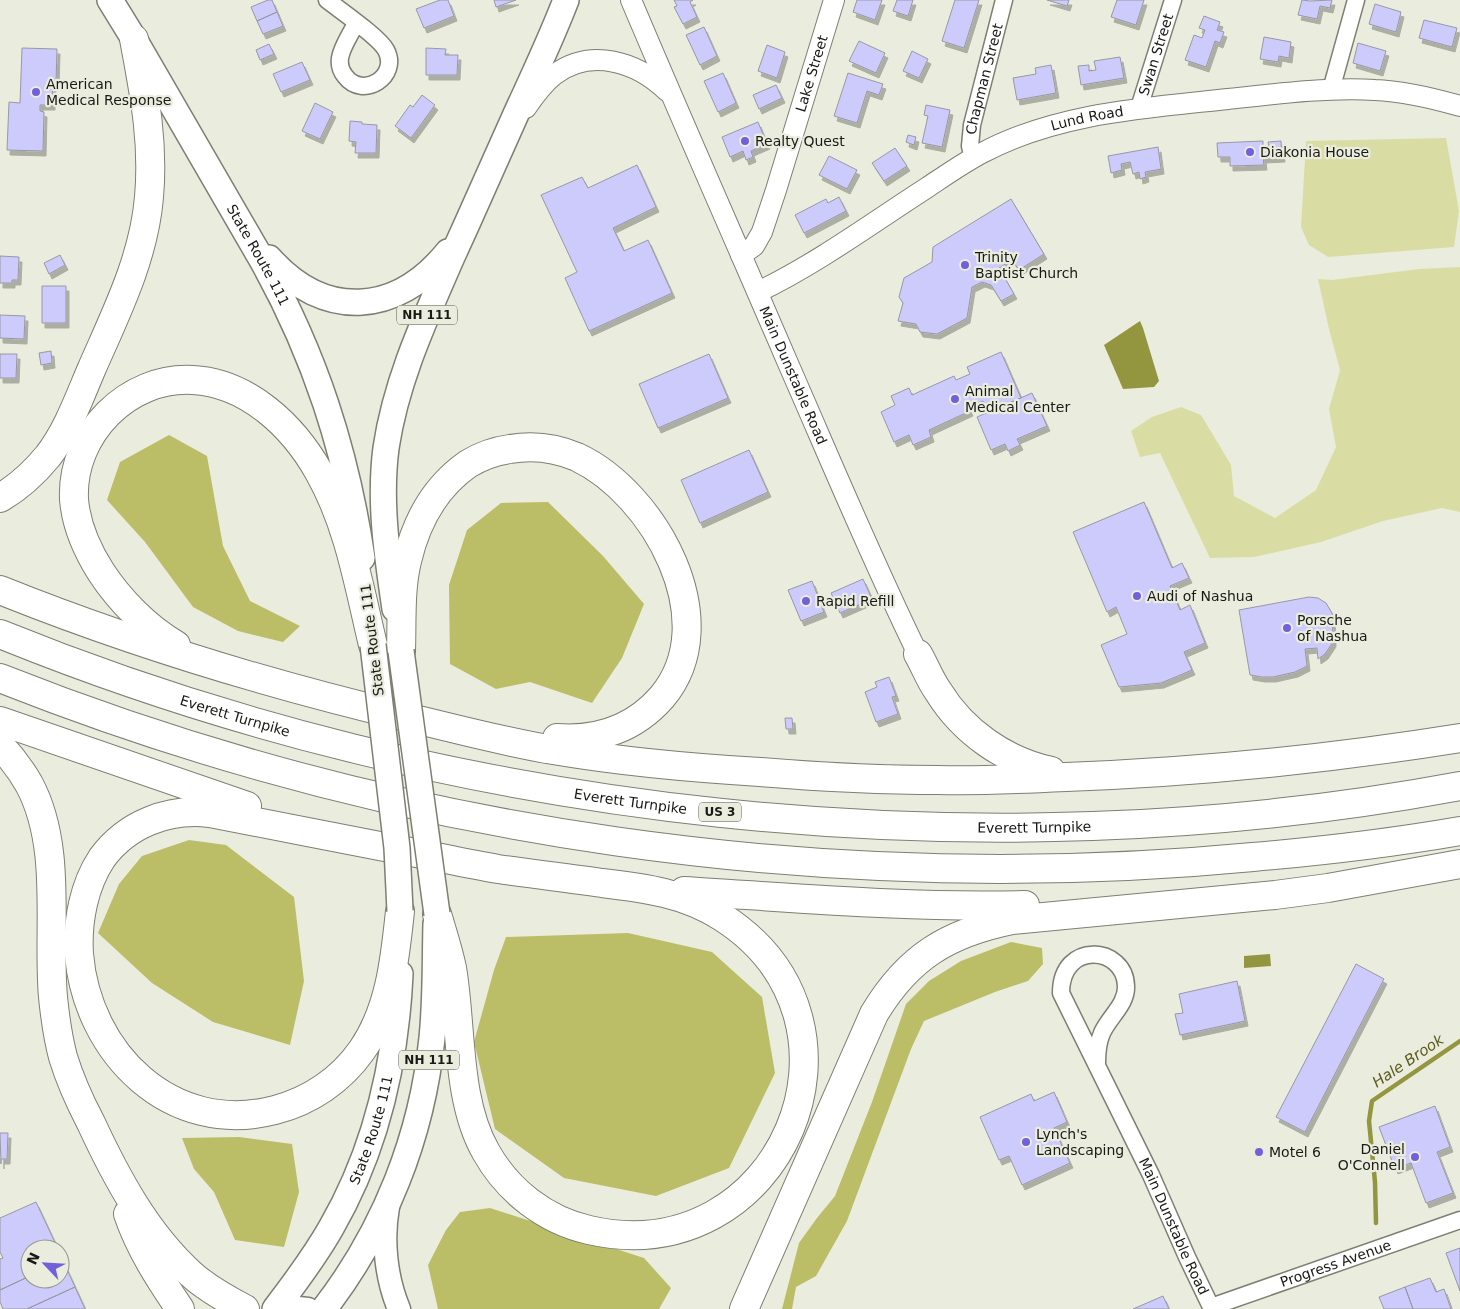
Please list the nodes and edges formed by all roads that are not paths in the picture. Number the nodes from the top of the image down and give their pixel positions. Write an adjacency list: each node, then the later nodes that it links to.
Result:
1 (110, 0): 10 (main road, State Route 111 / NH 111)
2 (327, 0): 9 (street)
3 (566, 0): 15 (main road, State Route 111 / NH 111)
4 (631, 0): 12 (street, Main Dunstable Road)
5 (834, 0): 19 (street, Lake Street)
6 (1004, 0): 16 (street, Chapman Street)
7 (1173, 0): 14 (street, Swan Street)
8 (1356, 0): 11 (street)
9 (356, 23)
10 (134, 39): 17 (main road, State Route 111 / NH 111); 21 (highway)
11 (1332, 90): 13 (street, Lund Road); 14 (street, Lund Road)
12 (671, 94): 15 (street, Main Dunstable Road); 19 (street, Main Dunstable Road)
13 (1460, 106)
14 (1139, 108): 16 (street, Lund Road)
15 (497, 157): 18 (main road, State Route 111 / NH 111)
16 (973, 158): 20 (street, Lund Road)
17 (234, 213): 18 (main road); 24 (main road, State Route 111 / NH 111)
18 (467, 224): 25 (main road, State Route 111 / NH 111)
19 (741, 255): 20 (street, Main Dunstable Road)
20 (758, 292): 26 (street, Main Dunstable Road)
21 (0, 498)
22 (0, 590): 27 (highway)
23 (0, 634): 34 (highway, Everett Turnpike / US 3)
24 (373, 645): 27 (highway); 40 (main road, State Route 111 / NH 111, bridge)
25 (401, 651): 30 (highway); 41 (main road, State Route 111 / NH 111, bridge)
26 (918, 654): 33 (highway)
27 (230, 671): 30 (highway)
28 (0, 678): 35 (highway)
29 (0, 721): 36 (highway)
30 (448, 727): 33 (highway)
31 (1460, 738): 33 (highway)
32 (0, 745): 44 (highway)
33 (1084, 776)
34 (1460, 786)
35 (1460, 831)
36 (407, 851): 38 (highway); 40 (highway)
37 (1460, 864): 39 (highway)
38 (646, 889): 39 (highway); 41 (highway)
39 (1227, 900): 43 (highway)
40 (400, 911): 50 (main road, State Route 111 / NH 111)
41 (436, 914): 45 (main road, State Route 111 / NH 111)
42 (1097, 1063): 42 (street, Main Dunstable Road); 47 (street, Main Dunstable Road)
43 (844, 1080): 55 (highway); 56 (highway)
44 (107, 1158): 48 (highway); 49 (highway)
45 (390, 1200): 53 (main road, State Route 111 / NH 111); 54 (main road)
46 (1460, 1220): 47 (street, Progress Avenue)
47 (1212, 1308)
48 (180, 1309)
49 (245, 1309)
50 (275, 1309)
51 (288, 1309): 52 (main road)
52 (308, 1309)
53 (324, 1309)
54 (399, 1309)
55 (744, 1309)
56 (756, 1309)

